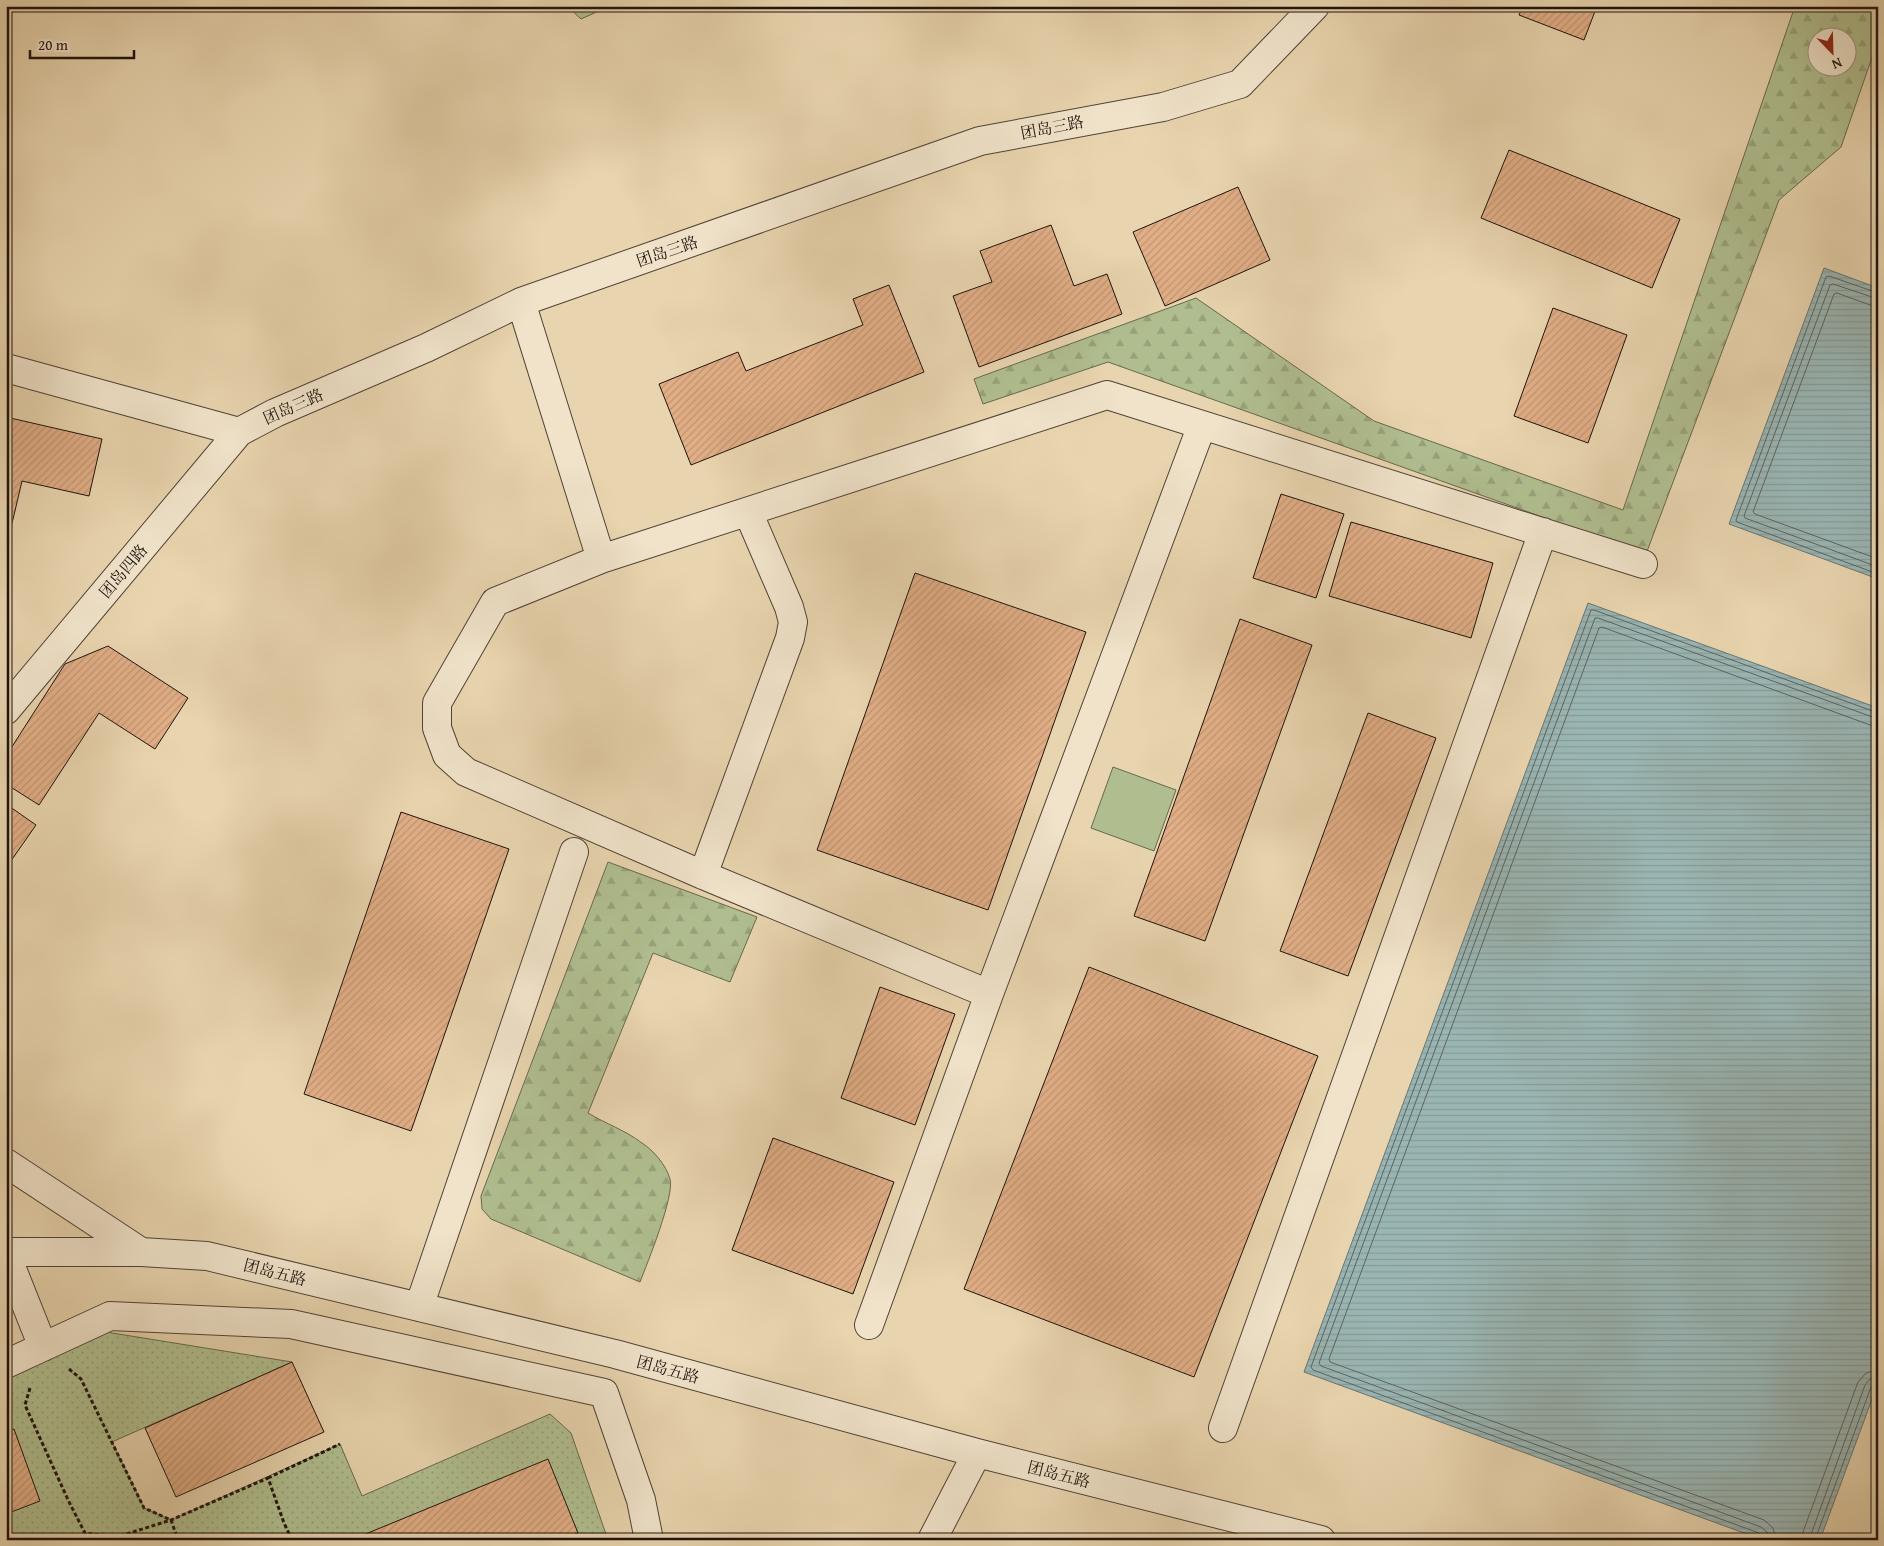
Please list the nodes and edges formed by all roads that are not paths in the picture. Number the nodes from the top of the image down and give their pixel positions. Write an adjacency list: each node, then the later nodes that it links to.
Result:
1 (1316, 6): 2 (street, 团岛三路)
2 (521, 302): 5 (street, 团岛三路); 8 (street)
3 (6, 368): 5 (street)
4 (1202, 425): 6 (street); 7 (street); 13 (street)
5 (239, 432): 10 (street, 团岛四路)
6 (748, 512): 8 (street); 12 (street)
7 (1543, 532): 9 (street); 23 (street)
8 (602, 559): 12 (street)
9 (1643, 564)
10 (6, 710)
11 (574, 852): 17 (street)
12 (703, 875): 13 (street)
13 (989, 994): 18 (street)
14 (6, 1163): 15 (street)
15 (141, 1252): 16 (street, 团岛五路); 17 (street, 团岛五路)
16 (6, 1253): 19 (street)
17 (419, 1307): 20 (street, 团岛五路)
18 (869, 1325)
19 (43, 1348): 21 (street); 22 (street)
20 (615, 1354): 22 (street); 24 (street, 团岛五路)
21 (6, 1364)
22 (604, 1392): 25 (street)
23 (1223, 1428)
24 (977, 1453): 26 (street); 27 (street, 团岛五路)
25 (649, 1540)
26 (932, 1540)
27 (1321, 1540)

